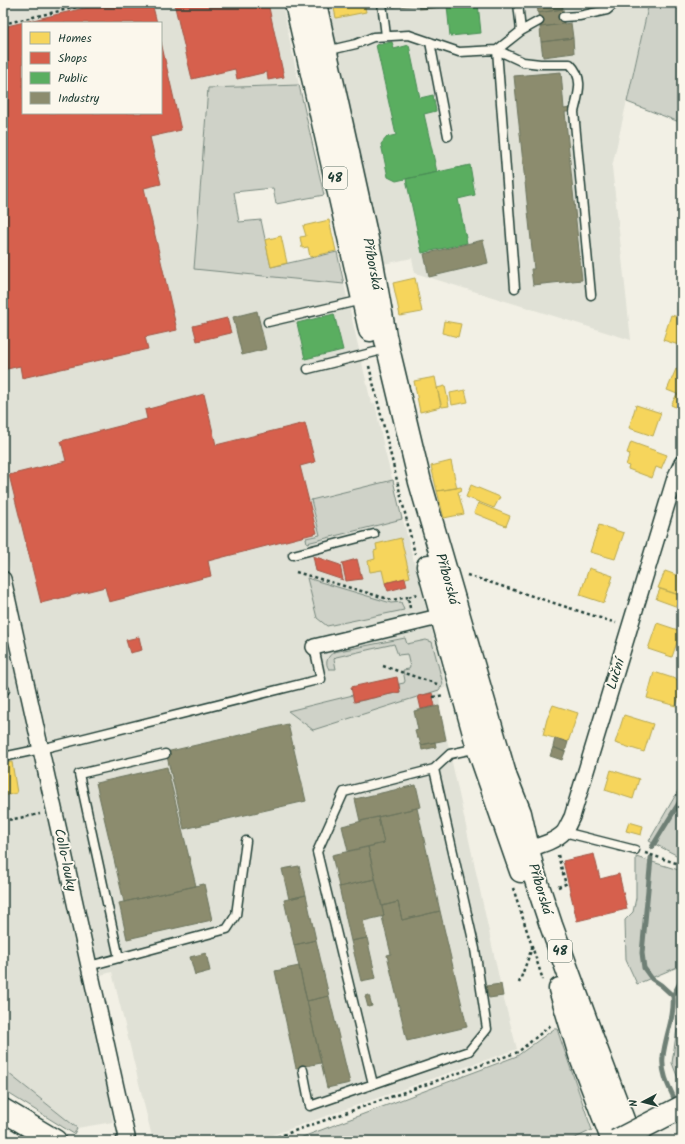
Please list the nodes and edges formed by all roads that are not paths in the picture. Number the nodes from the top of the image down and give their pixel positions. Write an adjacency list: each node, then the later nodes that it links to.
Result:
1 (296, 3): 16 (main road, Příborská / 48)
2 (315, 3): 12 (main road, Příborská / 48)
3 (382, 3): 9 (lane)
4 (518, 3): 8 (lane)
5 (615, 3): 6 (lane)
6 (563, 17)
7 (539, 21): 8 (lane)
8 (521, 31): 11 (lane)
9 (386, 36): 10 (lane); 12 (lane)
10 (430, 42): 11 (lane); 13 (lane)
11 (497, 50): 14 (lane); 15 (lane)
12 (325, 51): 24 (main road, Příborská / 48)
13 (448, 136)
14 (515, 288)
15 (591, 294)
16 (363, 300): 17 (lane); 18 (main road, Příborská / 48)
17 (268, 322)
18 (375, 352): 19 (lane); 24 (main road, Příborská / 48)
19 (308, 369)
20 (682, 463): 31 (street, Luční)
21 (374, 534): 22 (lane)
22 (293, 554)
23 (3, 579): 27 (street, Collo-louky)
24 (449, 614): 25 (street); 26 (main road, Příborská / 48)
25 (314, 647): 27 (lane)
26 (487, 745): 30 (lane); 34 (main road, Příborská / 48)
27 (41, 749): 29 (lane); 36 (street, Collo-louky)
28 (165, 754): 35 (lane)
29 (3, 757)
30 (434, 769): 38 (lane); 38 (lane)
31 (559, 835): 33 (lane); 34 (street)
32 (246, 841): 35 (lane)
33 (635, 850)
34 (522, 851): 43 (main road, Příborská / 48); 44 (main road, Příborská / 48)
35 (119, 958): 36 (lane)
36 (89, 966): 42 (street, Collo-louky)
37 (303, 1070): 38 (lane)
38 (373, 1084)
39 (682, 1107): 43 (main road, bridge)
40 (3, 1110): 41 (main road)
41 (55, 1141)
42 (124, 1141)
43 (614, 1141)
44 (631, 1141)

